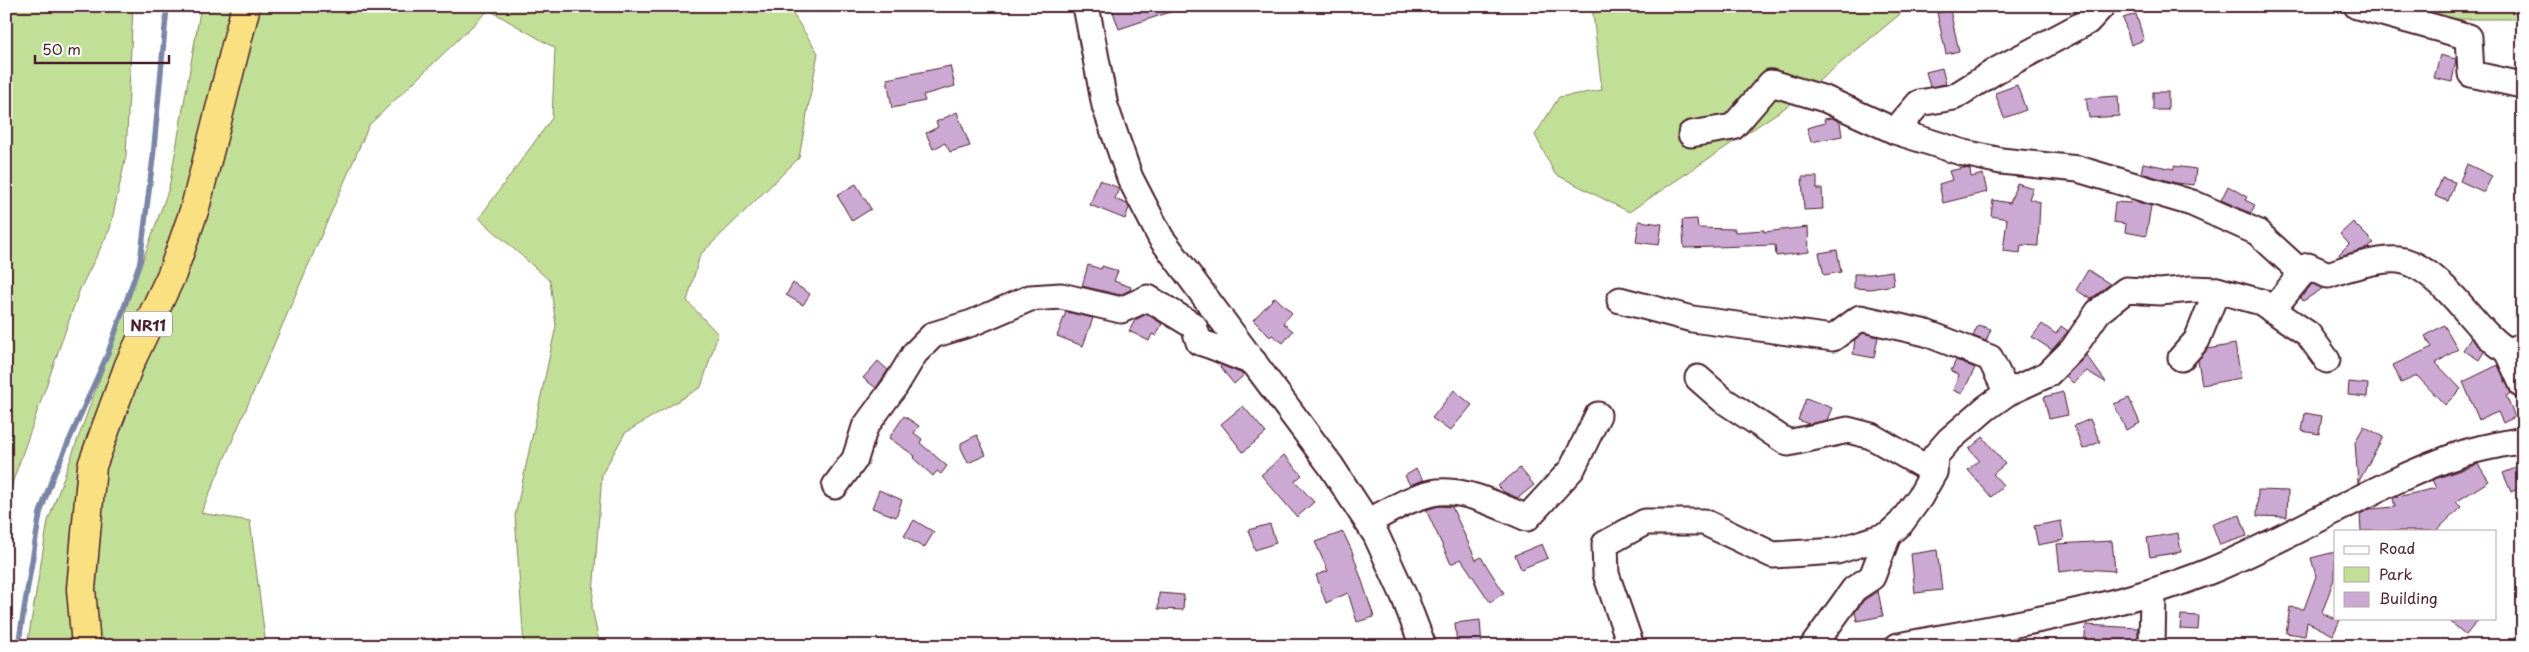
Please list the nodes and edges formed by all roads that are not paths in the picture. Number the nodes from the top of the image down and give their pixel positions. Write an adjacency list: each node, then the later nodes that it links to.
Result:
1 (246, 6): 26 (highway, NR11)
2 (1086, 6): 15 (street)
3 (2102, 6): 6 (street)
4 (2356, 6): 5 (street)
5 (2523, 81)
6 (1895, 131): 7 (street); 8 (street)
7 (1691, 134)
8 (2302, 272): 11 (street); 12 (street)
9 (2217, 290): 11 (street); 13 (street); 18 (street)
10 (1620, 300): 18 (street)
11 (2272, 310): 14 (street)
12 (2515, 349): 17 (street)
13 (2181, 358)
14 (2327, 360)
15 (1254, 362): 22 (street); 23 (street)
16 (1698, 378): 21 (street)
17 (2523, 386)
18 (2007, 394): 21 (street)
19 (1598, 414): 23 (street)
20 (2523, 440): 25 (street)
21 (1934, 472): 24 (street)
22 (834, 486)
23 (1368, 522): 27 (street)
24 (1888, 535): 28 (street); 29 (street)
25 (2153, 592): 30 (street); 31 (street)
26 (86, 646)
27 (1423, 646)
28 (1631, 646)
29 (1813, 646)
30 (1898, 646)
31 (2152, 646)

